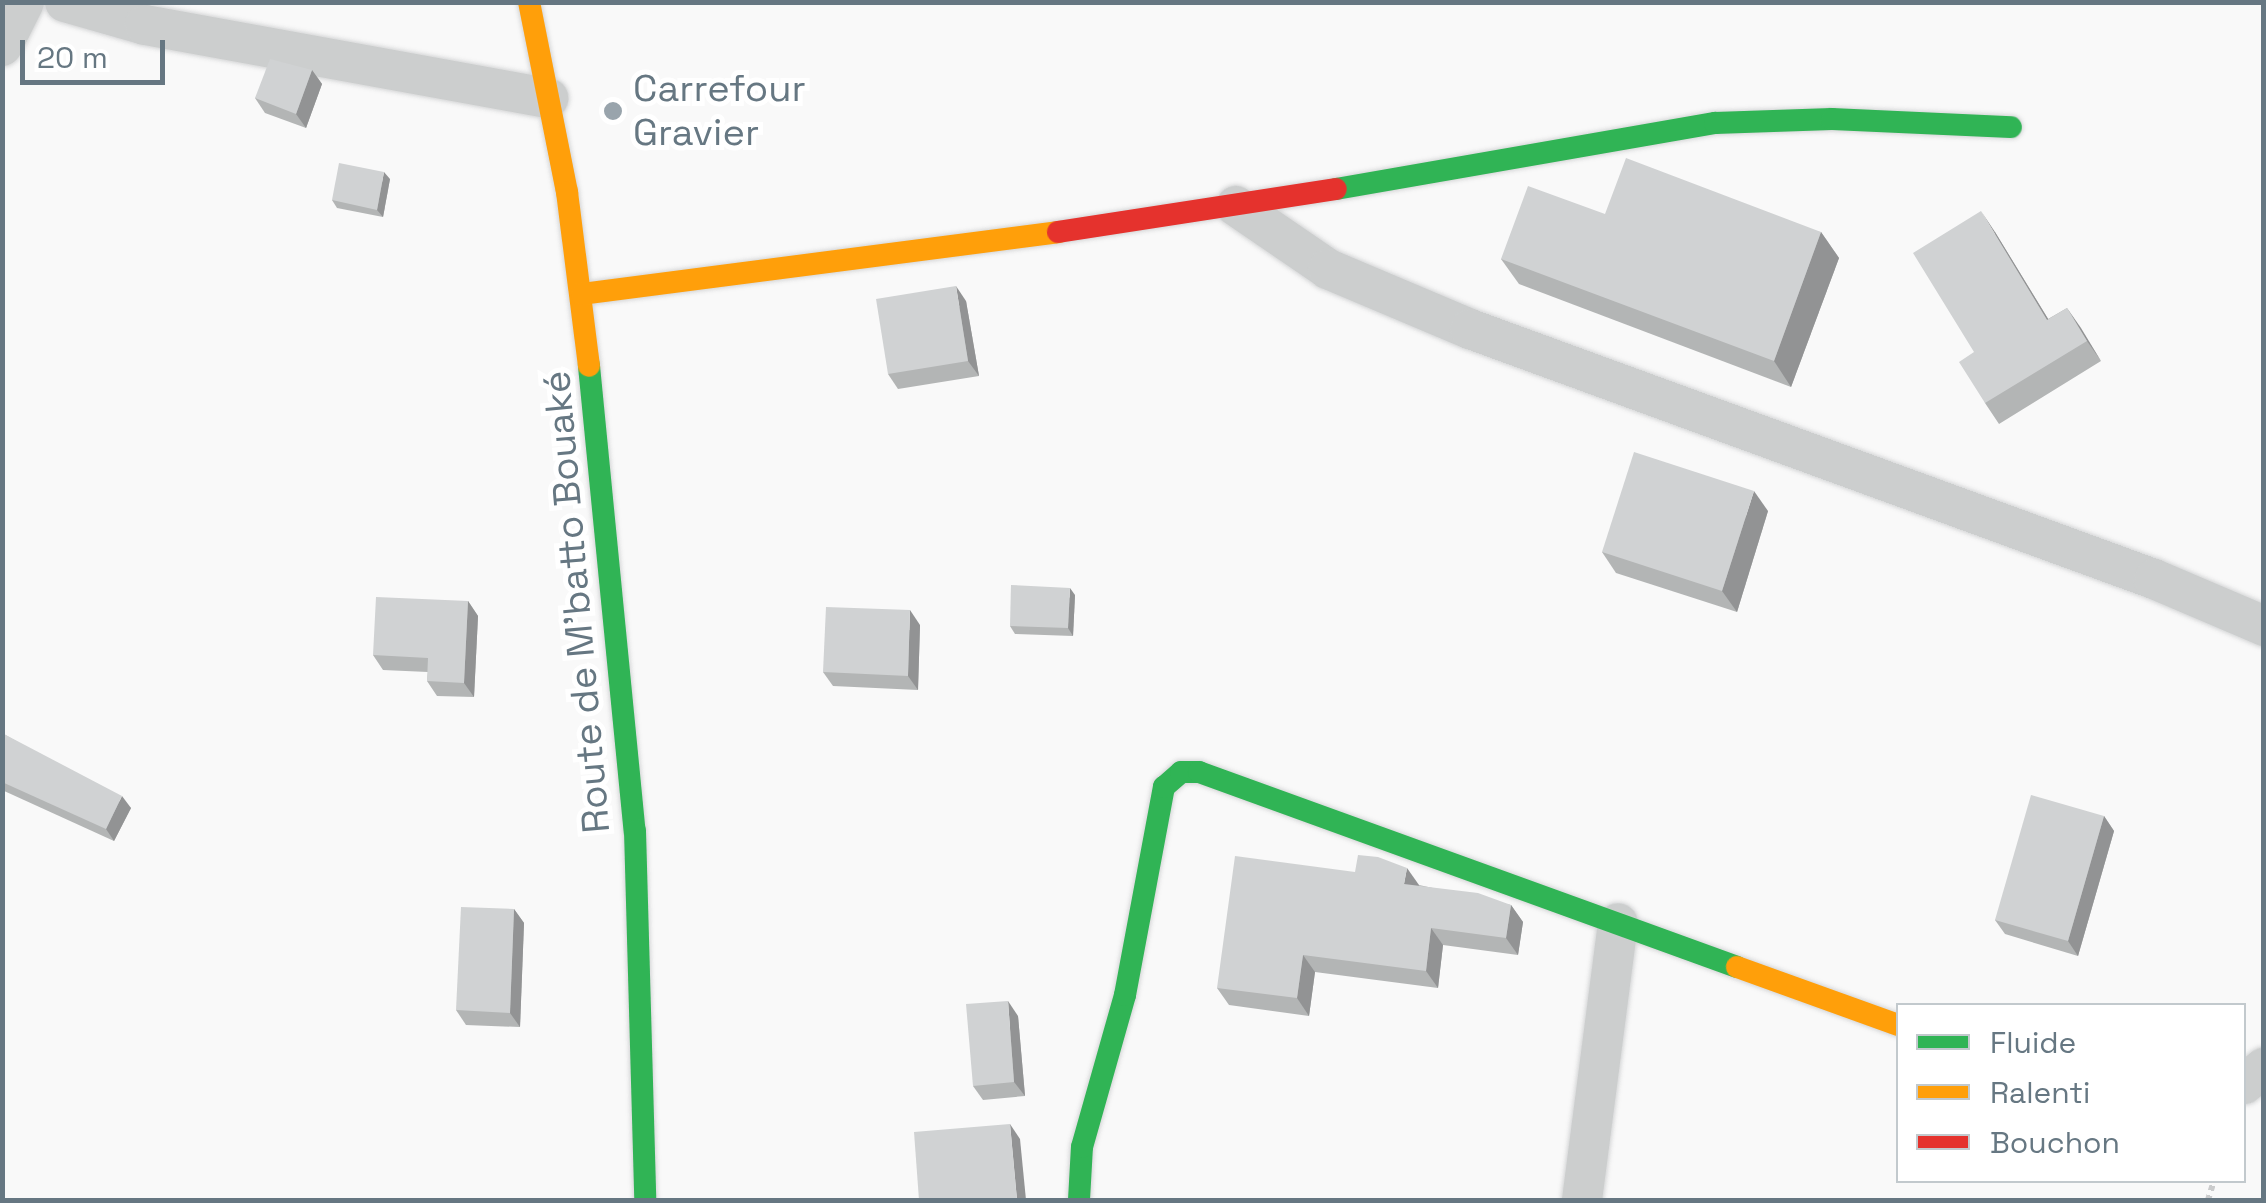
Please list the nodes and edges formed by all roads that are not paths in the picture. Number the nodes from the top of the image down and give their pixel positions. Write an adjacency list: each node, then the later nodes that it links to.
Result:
1 (24, 2): 4 (street)
2 (65, 2): 5 (street)
3 (530, 2): 5 (street, Route de M'batto Bouaké)
4 (2, 46)
5 (548, 98): 8 (street, Route de M'batto Bouaké)
6 (2011, 127): 7 (street)
7 (1236, 206): 8 (street); 9 (street)
8 (582, 294): 12 (street, Route de M'batto Bouaké)
9 (2264, 626)
10 (1618, 923): 11 (street); 13 (street); 14 (street)
11 (1896, 1024)
12 (645, 1200)
13 (1079, 1200)
14 (1582, 1200)

